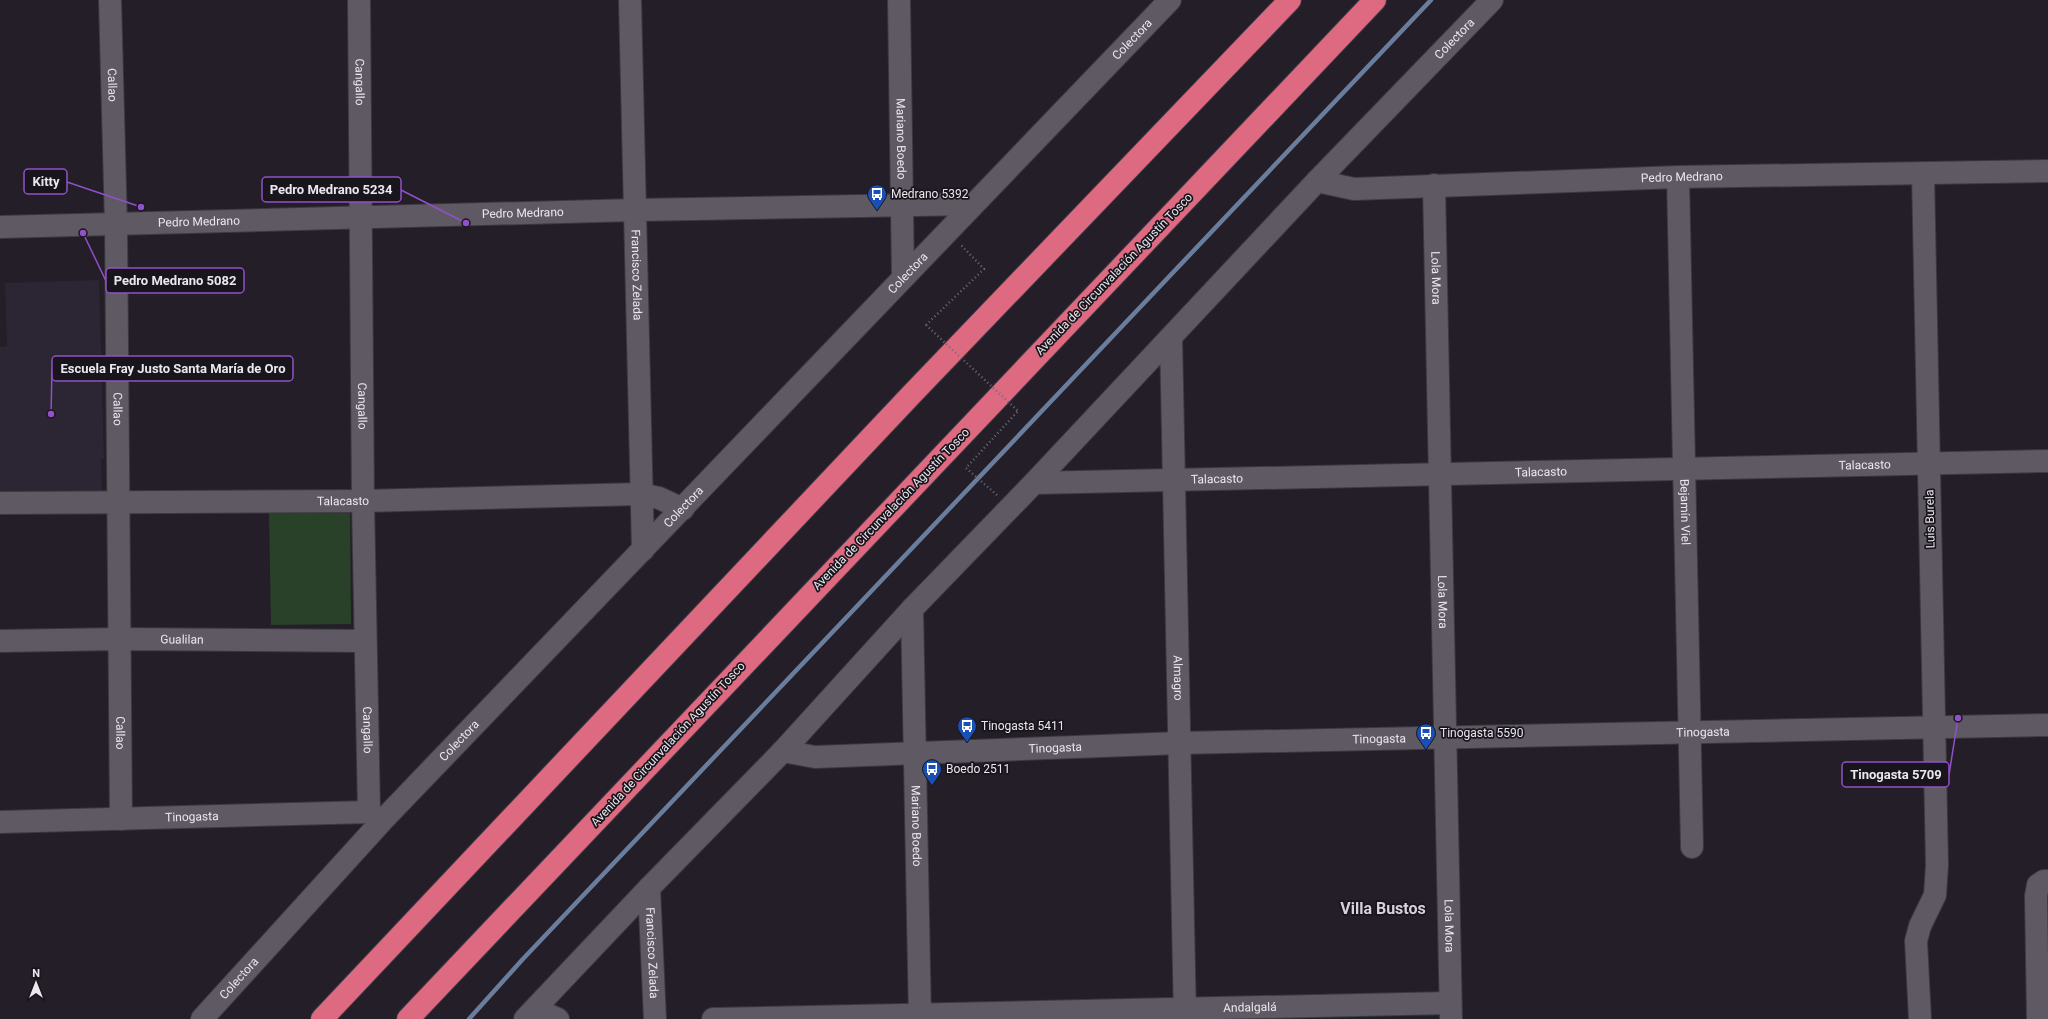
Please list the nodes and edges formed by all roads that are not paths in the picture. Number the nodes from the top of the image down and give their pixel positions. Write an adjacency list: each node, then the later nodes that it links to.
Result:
1 (110, 0): 18 (street, Callao)
2 (359, 0): 17 (street, Cangallo)
3 (630, 0): 16 (street, Francisco Zelada)
4 (900, 0): 15 (street, Mariano Boedo)
5 (1290, 0): 57 (highway)
6 (1376, 0): 58 (highway, Avenida de Circunvalación Agustín Tosco)
7 (1492, 0): 12 (street, Colectora)
8 (1167, 2): 14 (street, Colectora)
9 (2048, 171): 10 (street, Pedro Medrano)
10 (1923, 173): 11 (street, Pedro Medrano); 23 (street, Luis Burela)
11 (1678, 177): 13 (street, Pedro Medrano); 24 (street, Bejamín Viel)
12 (1318, 181): 13 (street, Pedro Medrano); 21 (street, Colectora)
13 (1434, 185): 25 (street, Lola Mora)
14 (973, 204): 15 (street, Pedro Medrano); 20 (street, Colectora)
15 (903, 205): 16 (street, Pedro Medrano); 20 (street, Mariano Boedo)
16 (635, 210): 17 (street, Pedro Medrano); 28 (street, Francisco Zelada)
17 (359, 218): 18 (street, Pedro Medrano); 29 (street, Cangallo)
18 (116, 225): 19 (street, Pedro Medrano); 30 (street, Callao)
19 (0, 227)
20 (903, 277): 32 (street, Colectora)
21 (1171, 336): 26 (street, Almagro); 27 (street, Colectora)
22 (2048, 461): 23 (street, Talacasto)
23 (1929, 464): 24 (street, Talacasto); 39 (street, Luis Burela)
24 (1684, 469): 25 (street, Talacasto); 40 (street, Bejamín Viel)
25 (1439, 474): 26 (street, Talacasto); 41 (street, Lola Mora)
26 (1174, 480): 27 (street, Talacasto); 42 (street, Almagro)
27 (1034, 483): 34 (street, Colectora)
28 (641, 494): 29 (street, Talacasto); 32 (street, Talacasto); 33 (street, Francisco Zelada)
29 (363, 501): 30 (street, Talacasto); 36 (street, Cangallo)
30 (118, 502): 31 (street, Talacasto); 35 (street, Callao)
31 (0, 503)
32 (683, 509): 33 (street, Colectora)
33 (643, 550): 45 (street, Colectora)
34 (912, 609): 43 (street, Colectora); 44 (street, Mariano Boedo)
35 (119, 639): 36 (street, Gualilan); 37 (street, Gualilan); 46 (street, Callao)
36 (365, 640): 45 (street, Cangallo)
37 (0, 641)
38 (2048, 725): 39 (street, Tinogasta)
39 (1934, 727): 40 (street, Tinogasta); 62 (street, Luis Burela)
40 (1690, 732): 41 (street, Tinogasta); 48 (street, Bejamín Viel)
41 (1445, 737): 42 (street, Tinogasta); 52 (street, Lola Mora)
42 (1180, 743): 44 (street, Tinogasta); 54 (street, Almagro)
43 (783, 751): 44 (street, Tinogasta); 50 (street, Colectora)
44 (915, 752): 55 (street, Mariano Boedo)
45 (375, 817): 46 (street, Tinogasta); 56 (street, Colectora)
46 (121, 818): 47 (street, Tinogasta)
47 (0, 822)
48 (1692, 847)
49 (2048, 881): 51 (street)
50 (649, 888): 53 (street, Colectora); 60 (street, Francisco Zelada)
51 (2041, 1008)
52 (1451, 1011): 54 (street, Andalgalá)
53 (530, 1014): 59 (street)
54 (1185, 1014): 55 (street, Andalgalá)
55 (920, 1017): 61 (street, Andalgalá)
56 (202, 1019)
57 (322, 1019)
58 (408, 1019)
59 (558, 1019)
60 (655, 1019)
61 (713, 1019)
62 (1920, 1019)

